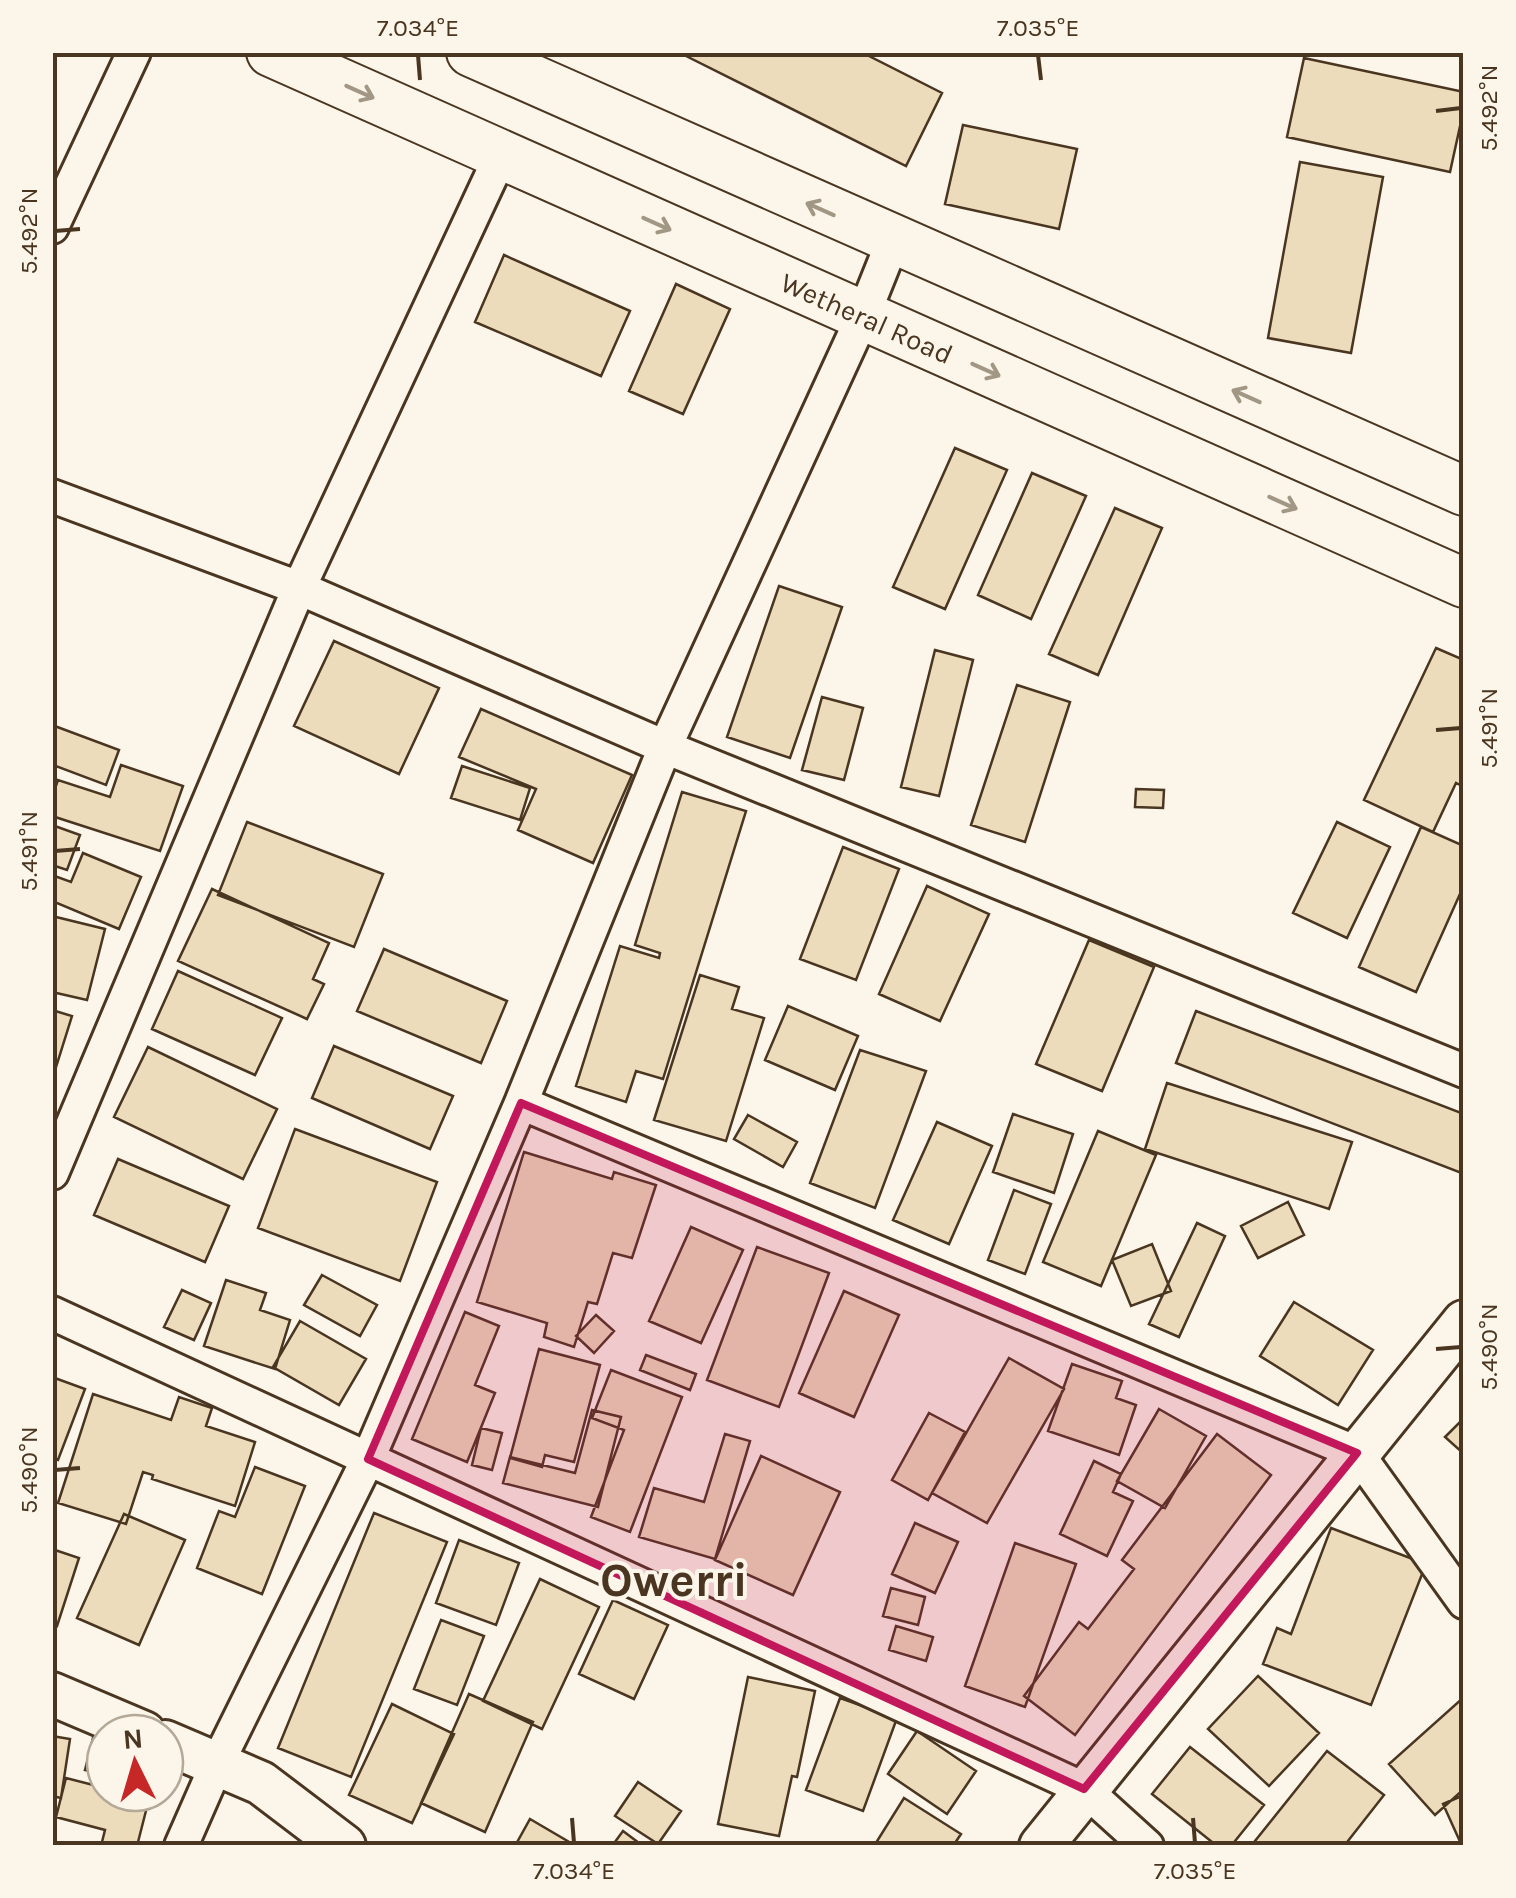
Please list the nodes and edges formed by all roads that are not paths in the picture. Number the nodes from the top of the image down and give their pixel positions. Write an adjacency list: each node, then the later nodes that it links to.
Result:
1 (134, 52): 6 (street)
2 (271, 52): 5 (main road, Wetheral Road, one-way to 5)
3 (471, 52): 4 (main road)
4 (546, 68): 7 (main road, one-way to 4)
5 (500, 155): 8 (main road, Wetheral Road, one-way to 8); 12 (street)
6 (52, 227)
7 (893, 241): 8 (street); 9 (main road, one-way to 7)
8 (863, 316): 11 (main road, Wetheral Road, one-way to 11); 13 (street)
9 (1464, 492)
10 (52, 496): 12 (street)
11 (1464, 583)
12 (300, 588): 13 (street); 16 (street)
13 (664, 746): 14 (street); 15 (street)
14 (1464, 1071)
15 (521, 1103): 19 (street); 20 (street)
16 (52, 1173)
17 (52, 1314): 20 (street)
18 (1464, 1322): 19 (street)
19 (1357, 1453): 21 (street); 26 (street)
20 (368, 1459): 25 (street); 26 (street)
21 (1464, 1602)
22 (52, 1694): 23 (street)
23 (97, 1713)
24 (185, 1750): 25 (street)
25 (218, 1764): 27 (street); 28 (street)
26 (1084, 1789): 29 (street); 30 (street)
27 (181, 1846)
28 (344, 1846)
29 (1041, 1846)
30 (1147, 1846)

